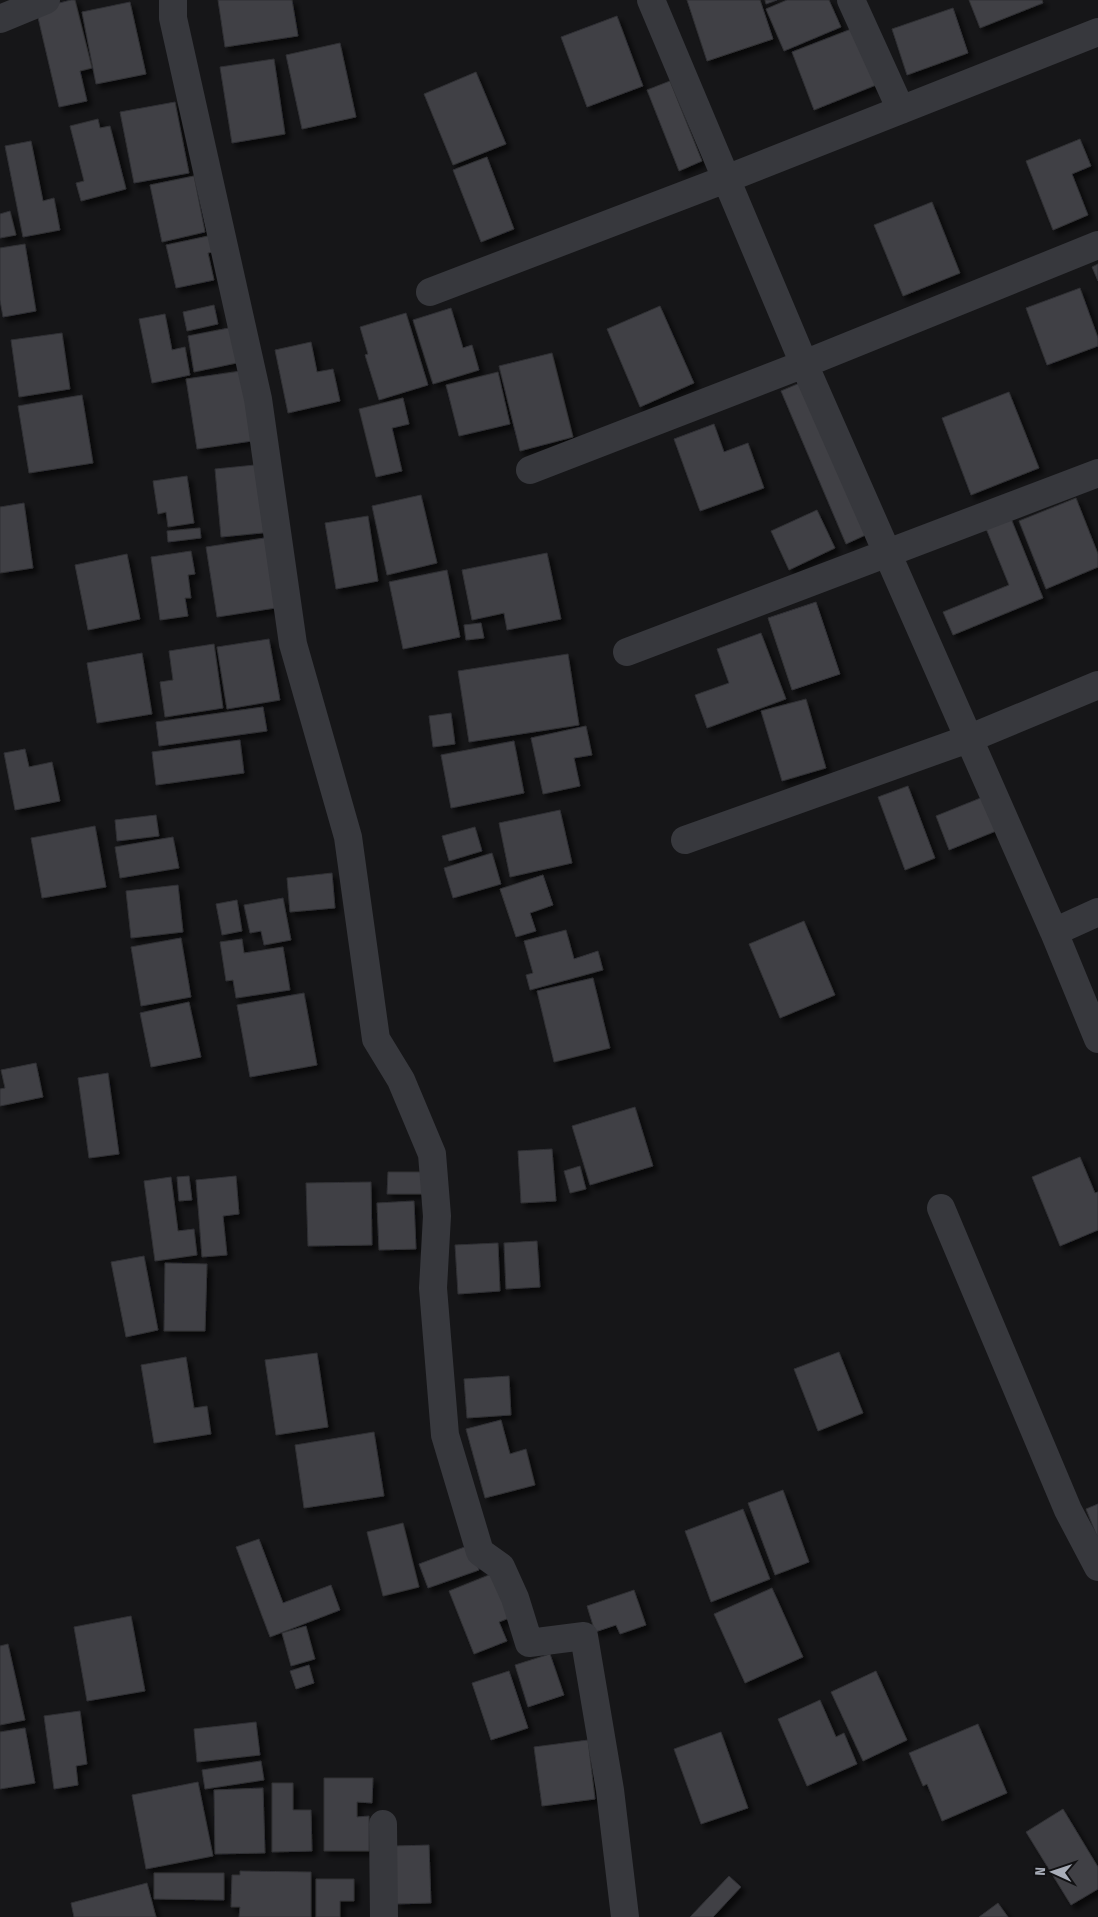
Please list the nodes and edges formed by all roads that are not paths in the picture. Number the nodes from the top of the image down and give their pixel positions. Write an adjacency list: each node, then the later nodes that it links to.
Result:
1 (46, 0): 5 (street)
2 (173, 0): 26 (street)
3 (650, 0): 8 (street)
4 (851, 0): 7 (street)
5 (0, 19)
6 (1098, 32): 7 (street)
7 (901, 110): 8 (street)
8 (726, 179): 10 (street); 11 (street)
9 (1098, 245): 11 (street)
10 (430, 292)
11 (804, 364): 12 (street); 14 (street)
12 (530, 470)
13 (1098, 473): 14 (street)
14 (887, 554): 15 (street); 17 (street)
15 (627, 652)
16 (1098, 685): 17 (street)
17 (968, 739): 18 (street); 20 (street)
18 (684, 840)
19 (1098, 912): 20 (street)
20 (1054, 932): 21 (street)
21 (1098, 1038)
22 (941, 1208): 23 (street)
23 (1098, 1567)
24 (383, 1824): 25 (street)
25 (384, 1917)
26 (625, 1917)

